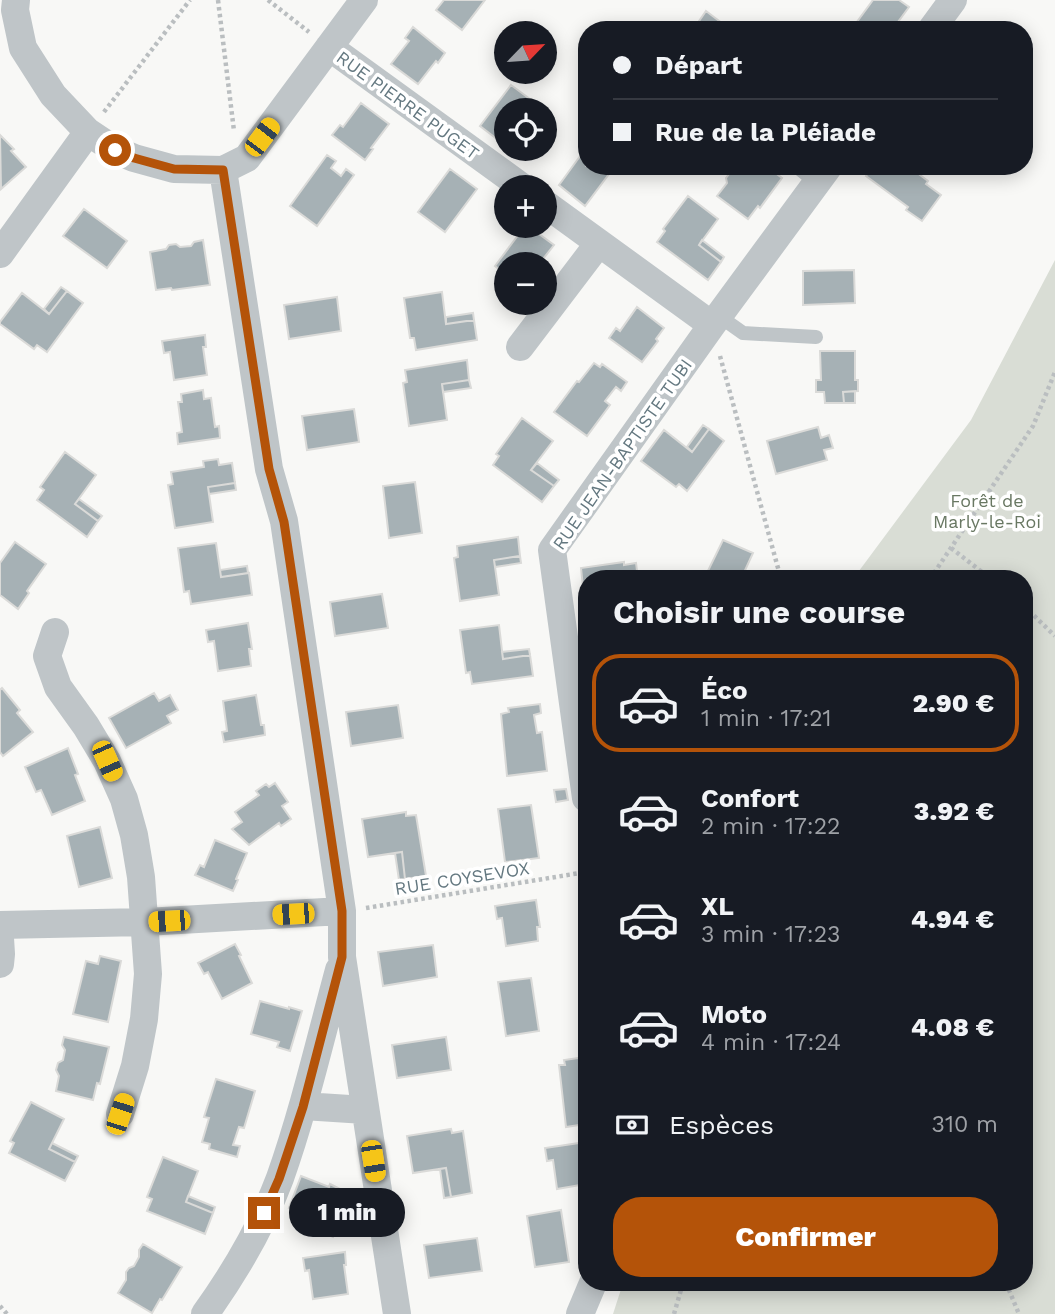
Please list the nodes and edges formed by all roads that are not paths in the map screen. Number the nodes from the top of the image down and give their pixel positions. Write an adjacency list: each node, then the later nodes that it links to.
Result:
1 (16, 0): 6 (street)
2 (364, 0): 5 (street)
3 (953, 0): 4 (street)
4 (938, 21)
5 (329, 47): 7 (street); 8 (street, RUE PIERRE PUGET)
6 (88, 132): 7 (street); 12 (street)
7 (230, 167): 18 (street)
8 (505, 175)
9 (812, 175): 13 (street, RUE JEAN-BAPTISTE TUBI)
10 (557, 212): 11 (street)
11 (599, 243): 13 (street); 15 (street)
12 (0, 254)
13 (715, 320): 14 (lane); 17 (street, RUE JEAN-BAPTISTE TUBI)
14 (816, 337)
15 (520, 347)
16 (55, 632): 19 (street)
17 (578, 740)
18 (342, 911): 19 (street); 22 (street)
19 (145, 922): 20 (street); 26 (street)
20 (0, 925)
21 (0, 938): 23 (street)
22 (342, 957): 24 (street); 25 (street)
23 (0, 964)
24 (303, 1107): 25 (street); 28 (street)
25 (365, 1111): 29 (street)
26 (120, 1114)
27 (590, 1291): 30 (street)
28 (205, 1314)
29 (397, 1314)
30 (580, 1314)

